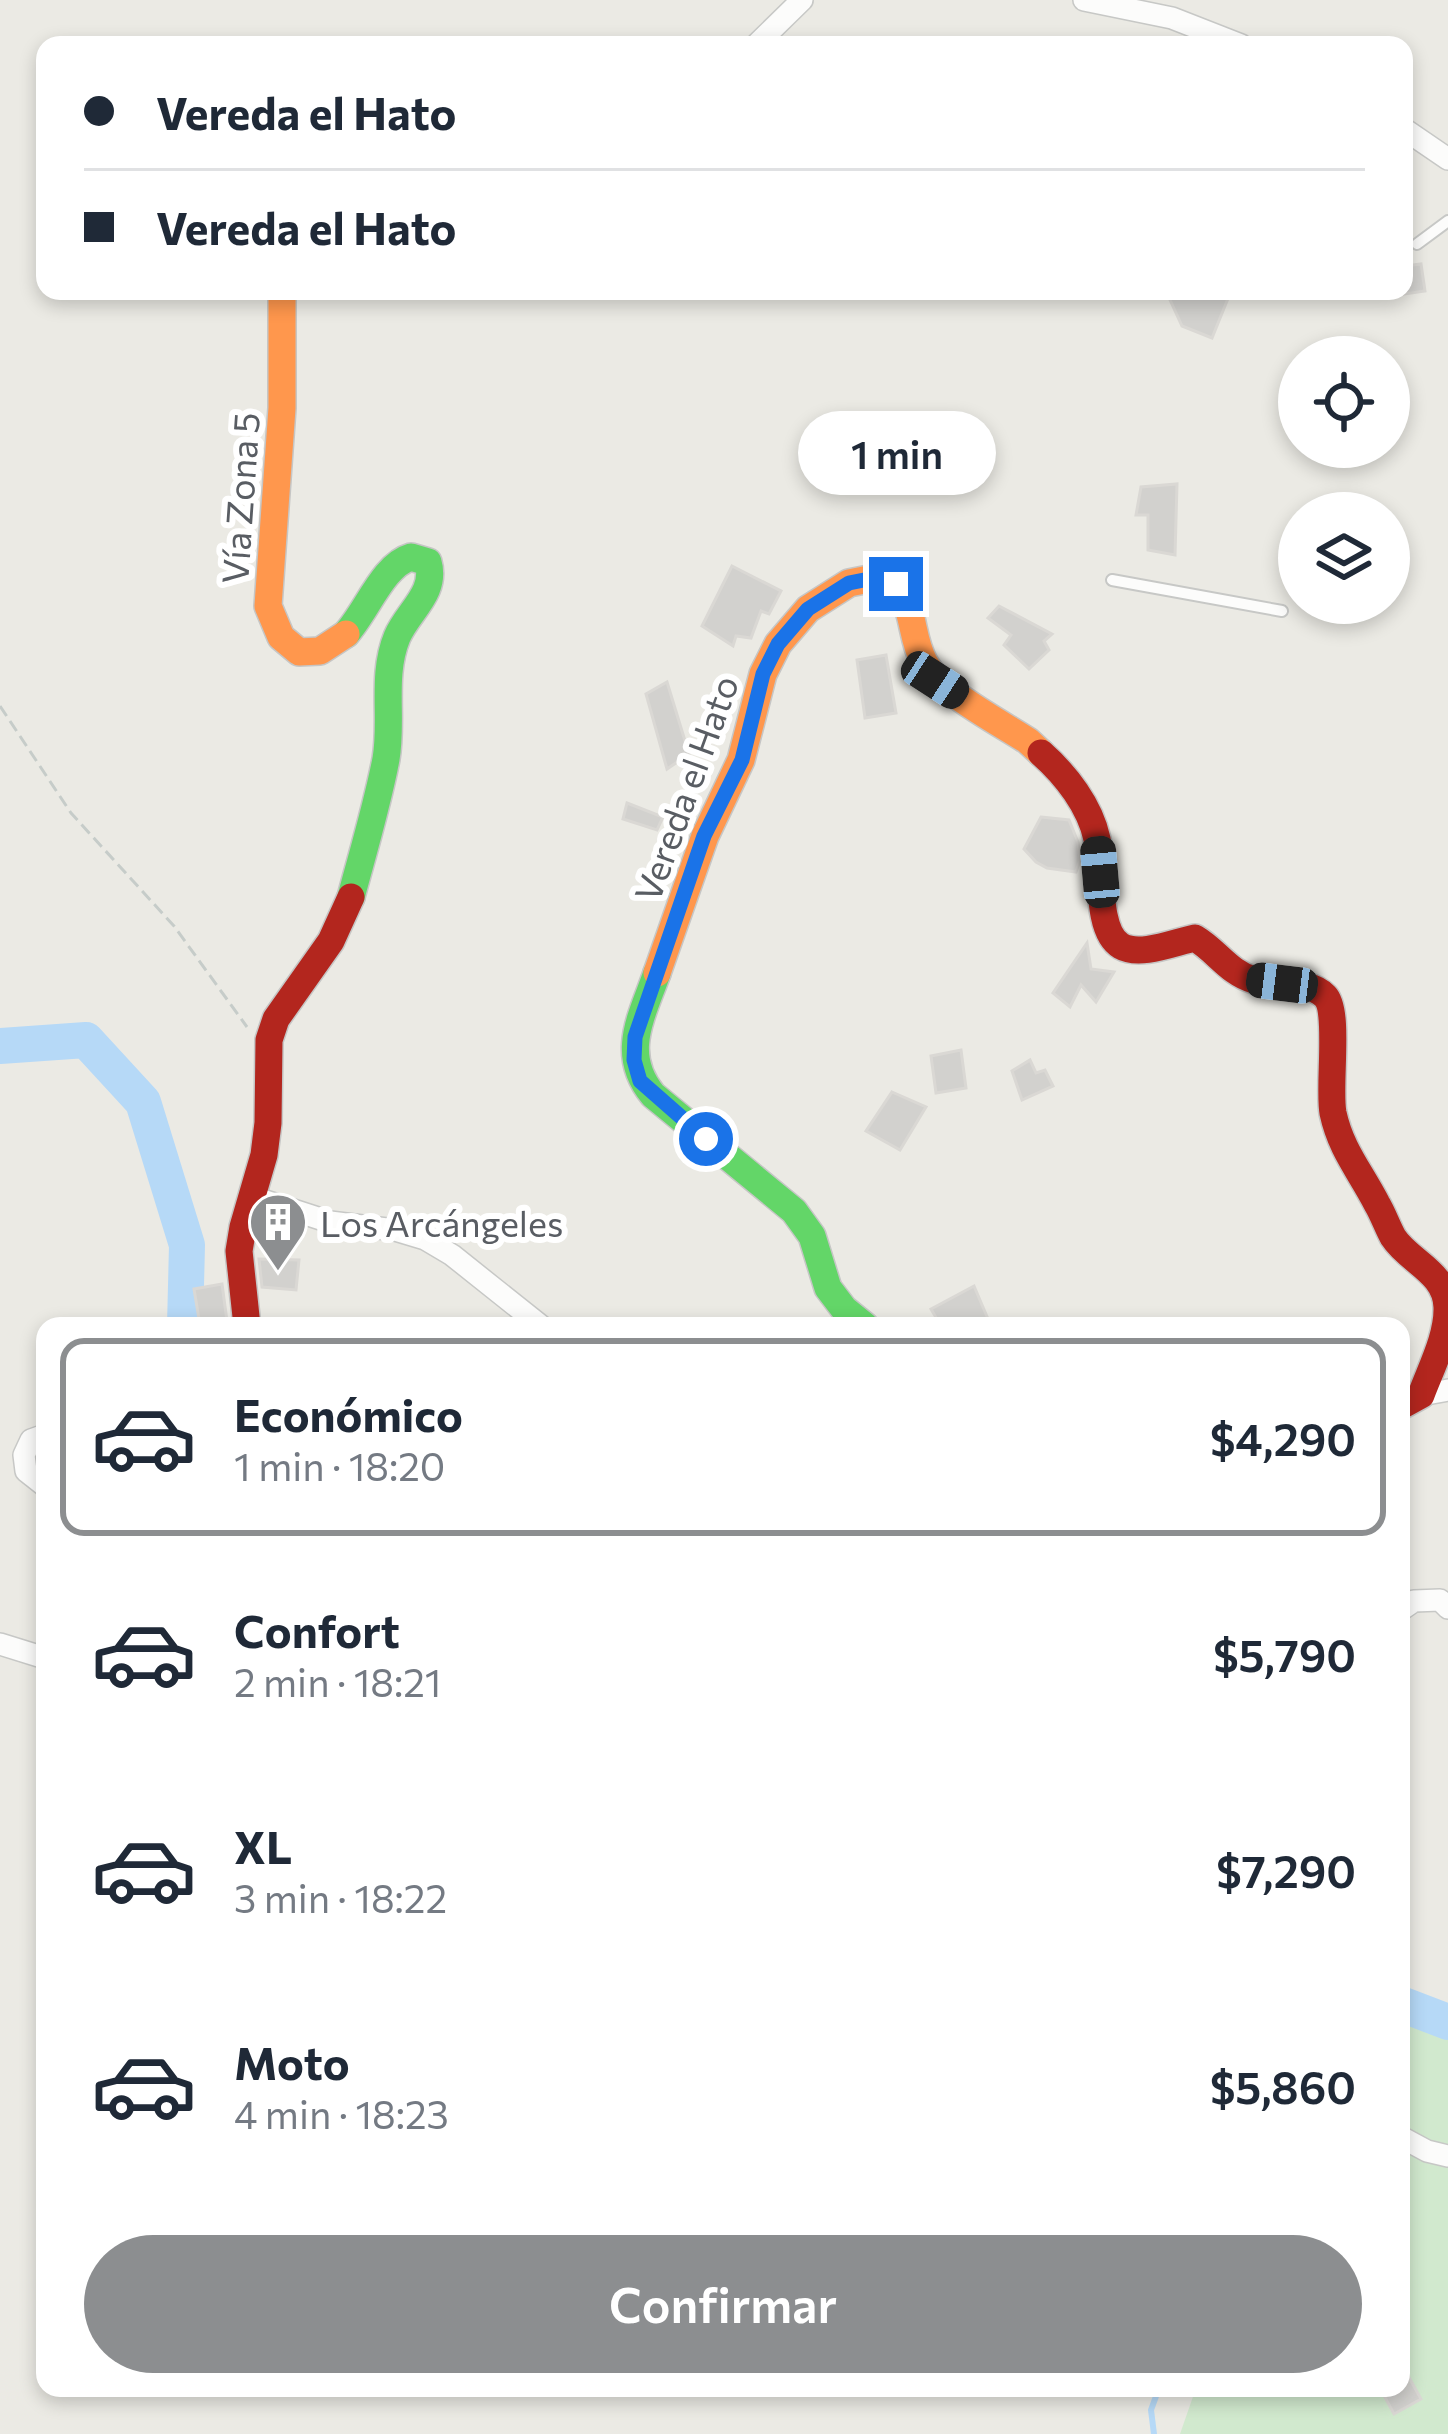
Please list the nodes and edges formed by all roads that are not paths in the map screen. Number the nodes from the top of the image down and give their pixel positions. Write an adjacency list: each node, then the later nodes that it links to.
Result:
1 (802, 0): 3 (street)
2 (1084, 0): 4 (street)
3 (765, 36)
4 (1218, 36)
5 (1413, 136): 6 (street)
6 (1448, 160)
7 (1448, 221): 8 (lane)
8 (1417, 244)
9 (282, 300): 12 (street, Vía Zona 5)
10 (1112, 580): 11 (lane)
11 (1278, 610)
12 (253, 1197): 13 (street, Vía Zona 5); 14 (street)
13 (247, 1317)
14 (530, 1317)
15 (854, 1317): 16 (street, Vereda el Hato)
16 (1423, 1397)
17 (36, 1438): 18 (street)
18 (36, 1479)
19 (1410, 1604): 20 (street)
20 (1448, 1608)
21 (0, 1644): 22 (street)
22 (36, 1655)
23 (1410, 2142): 24 (street)
24 (1448, 2156)

